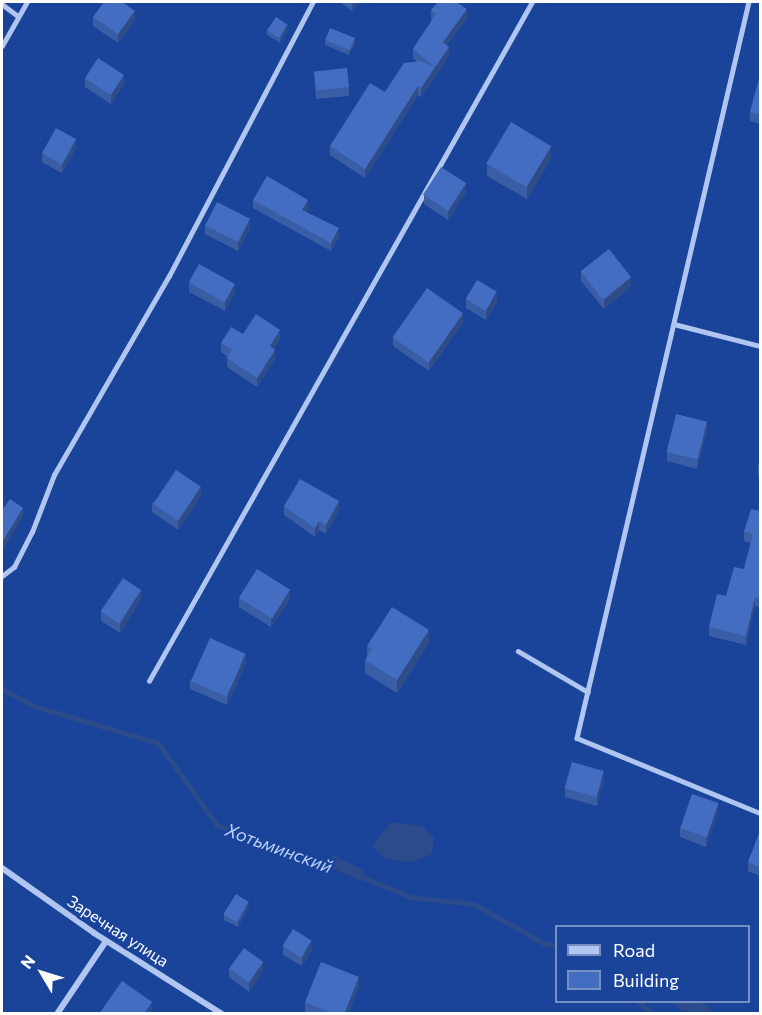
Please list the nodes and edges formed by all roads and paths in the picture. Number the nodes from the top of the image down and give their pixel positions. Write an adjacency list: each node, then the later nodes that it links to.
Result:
1 (27, 2): 6 (lane)
2 (313, 2): 10 (lane)
3 (532, 2): 12 (lane)
4 (749, 2): 8 (lane)
5 (2, 4): 6 (lane)
6 (18, 16): 7 (lane)
7 (2, 46)
8 (674, 324): 9 (lane); 13 (lane)
9 (760, 346)
10 (2, 576)
11 (518, 651): 13 (lane)
12 (149, 681)
13 (588, 692): 14 (lane)
14 (760, 813)
15 (2, 868): 16 (street, Заречная улица)
16 (106, 941): 17 (street); 18 (street, Заречная улица)
17 (57, 1014)
18 (222, 1014)

